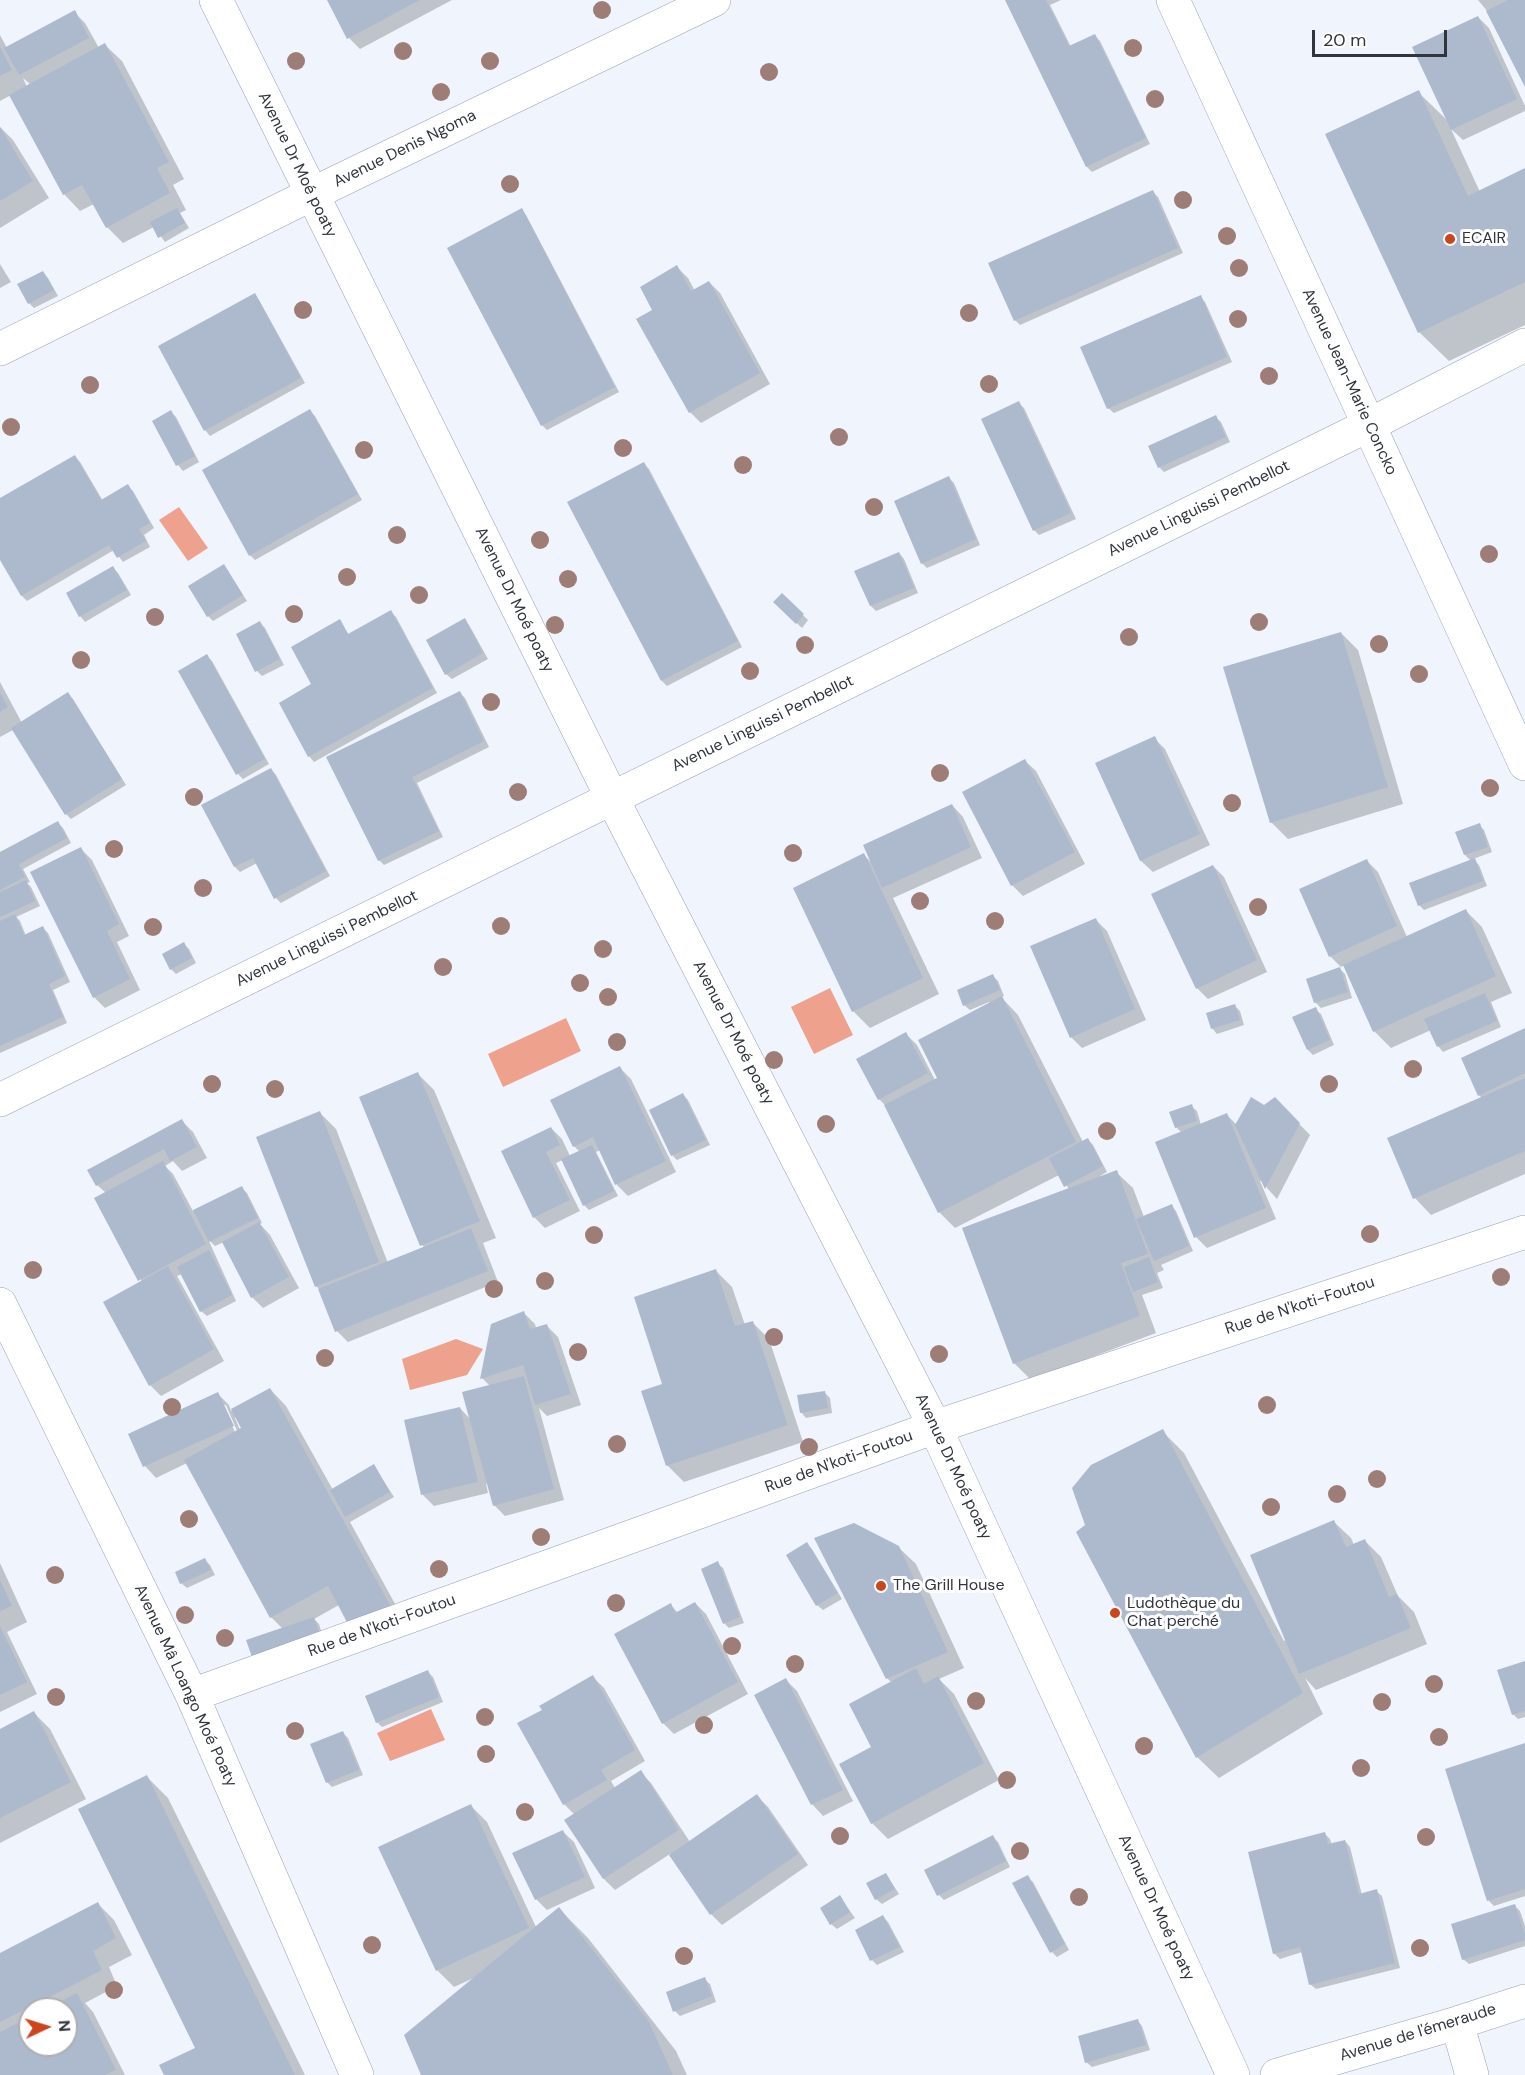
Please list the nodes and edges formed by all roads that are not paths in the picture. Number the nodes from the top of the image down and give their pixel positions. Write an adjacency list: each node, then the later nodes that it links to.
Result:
1 (216, 0): 4 (street, Avenue Dr Moé poaty)
2 (714, 0): 4 (street, Avenue Denis Ngoma)
3 (1173, 0): 7 (street, Avenue Jean-Marie Concko)
4 (312, 194): 6 (street, Avenue Denis Ngoma); 9 (street, Avenue Dr Moé poaty)
5 (1525, 345): 7 (street, Avenue Linguissi Pembellot)
6 (0, 349)
7 (1369, 425): 8 (street, Avenue Jean-Marie Concko); 9 (street, Avenue Linguissi Pembellot)
8 (1525, 764)
9 (612, 798): 10 (street, Avenue Linguissi Pembellot); 13 (street, Avenue Dr Moé poaty)
10 (0, 1100)
11 (1525, 1232): 13 (street, Rue de N'koti-Foutou)
12 (0, 1304): 14 (street, Avenue Mâ Loango Moé Poaty)
13 (935, 1427): 14 (street, Rue de N'koti-Foutou); 18 (street, Avenue Dr Moé poaty)
14 (192, 1695): 17 (street, Avenue Mâ Loango Moé Poaty)
15 (1525, 2001): 16 (street, Avenue de l'émeraude)
16 (1457, 2023): 19 (street, Avenue de l'émeraude); 20 (street)
17 (357, 2075)
18 (1233, 2075)
19 (1277, 2075)
20 (1472, 2075)

